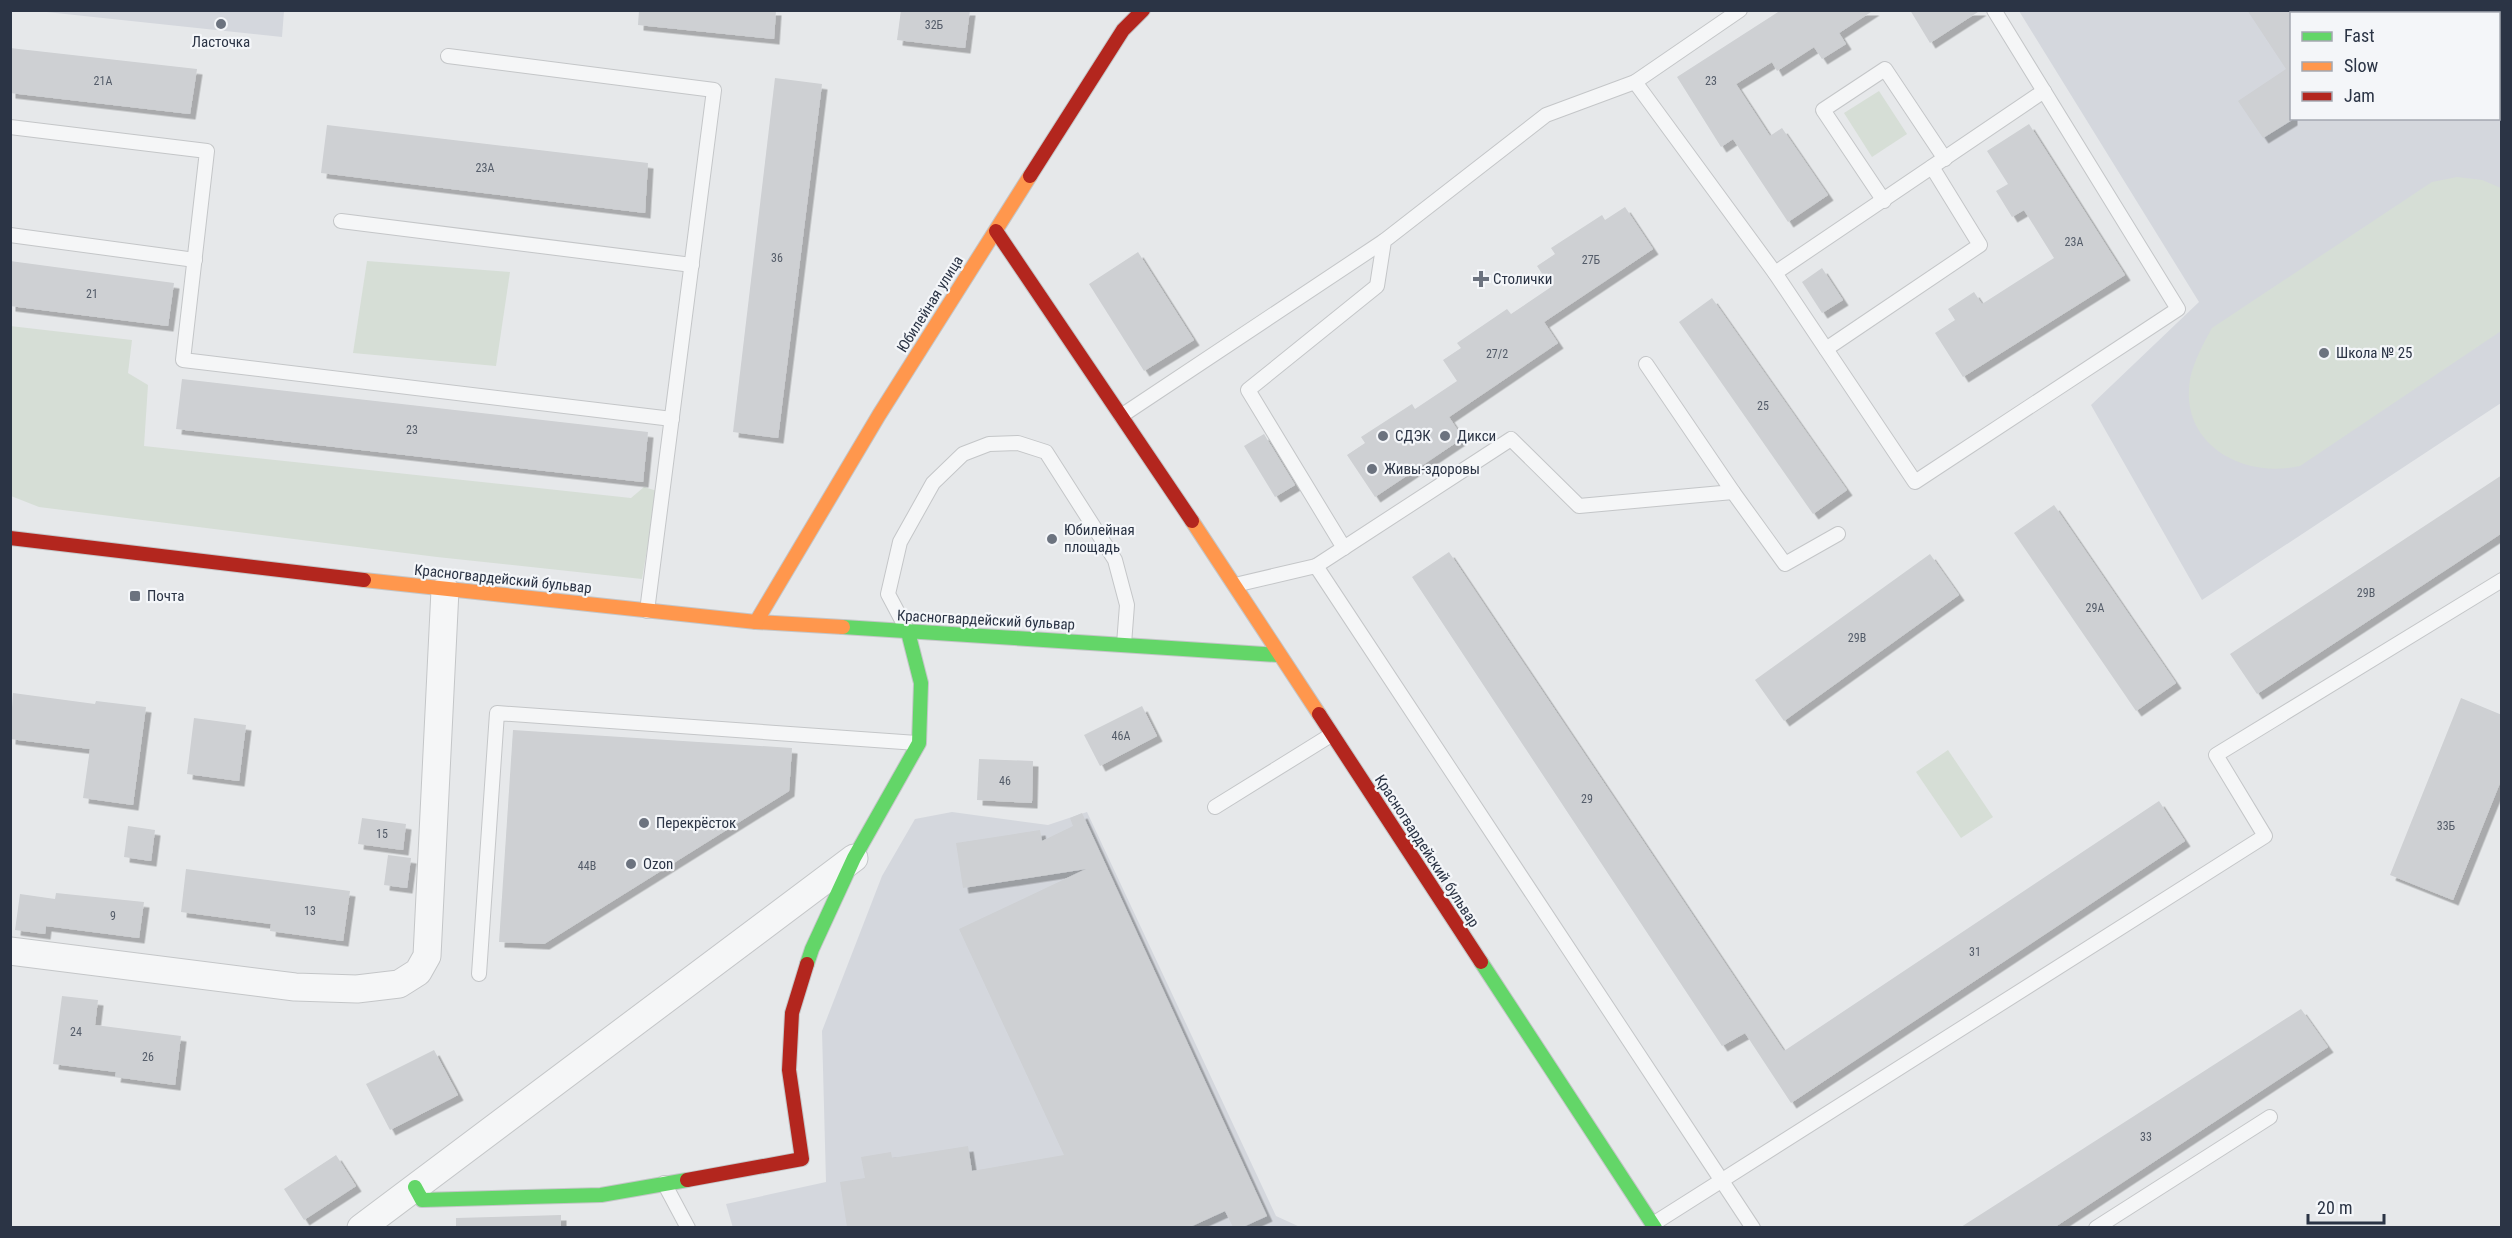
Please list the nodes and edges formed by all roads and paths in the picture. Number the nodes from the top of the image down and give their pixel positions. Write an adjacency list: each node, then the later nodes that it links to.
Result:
1 (1143, 10): 4 (street, Юбилейная улица)
2 (1740, 10): 6 (lane)
3 (1994, 10): 7 (lane)
4 (1124, 20): 13 (street, Юбилейная улица)
5 (448, 56): 17 (lane)
6 (1635, 82): 15 (lane); 18 (lane)
7 (2044, 91): 9 (lane); 19 (lane)
8 (10, 127): 16 (lane)
9 (1944, 159): 10 (lane); 11 (lane)
10 (1932, 167): 11 (lane); 19 (lane)
11 (1884, 201): 18 (lane)
12 (341, 221): 17 (lane)
13 (996, 231): 21 (street); 32 (street, Юбилейная улица)
14 (10, 235): 16 (lane)
15 (1384, 241): 21 (lane); 26 (lane)
16 (195, 260): 22 (lane)
17 (692, 265): 22 (lane)
18 (1775, 273): 19 (lane)
19 (1826, 349)
20 (1646, 364): 23 (lane)
21 (1121, 416): 29 (street)
22 (672, 419): 31 (lane)
23 (1733, 492): 24 (lane); 26 (lane)
24 (1838, 534)
25 (10, 538): 30 (street, Красногвардейский бульвар)
26 (1344, 548): 27 (lane)
27 (1316, 566): 29 (lane); 43 (lane)
28 (2502, 580): 43 (lane)
29 (1235, 585): 35 (street)
30 (445, 590): 31 (street, Красногвардейский бульвар); 40 (street)
31 (647, 611): 32 (street, Красногвардейский бульвар)
32 (756, 622): 33 (street, Красногвардейский бульвар)
33 (908, 632): 34 (street, Красногвардейский бульвар); 34 (lane); 37 (street)
34 (1124, 644): 35 (street, Красногвардейский бульвар)
35 (1278, 655): 36 (street, Красногвардейский бульвар)
36 (1331, 735): 38 (lane); 46 (street, Красногвардейский бульвар)
37 (920, 743): 39 (street); 41 (lane)
38 (1215, 807)
39 (854, 858): 44 (street); 45 (street)
40 (10, 951)
41 (479, 974)
42 (2270, 1117): 50 (lane)
43 (1722, 1180): 46 (lane); 49 (lane)
44 (664, 1183): 45 (street); 48 (lane)
45 (415, 1187): 47 (street)
46 (1654, 1226)
47 (361, 1227)
48 (688, 1227)
49 (1753, 1227)
50 (2096, 1227)

